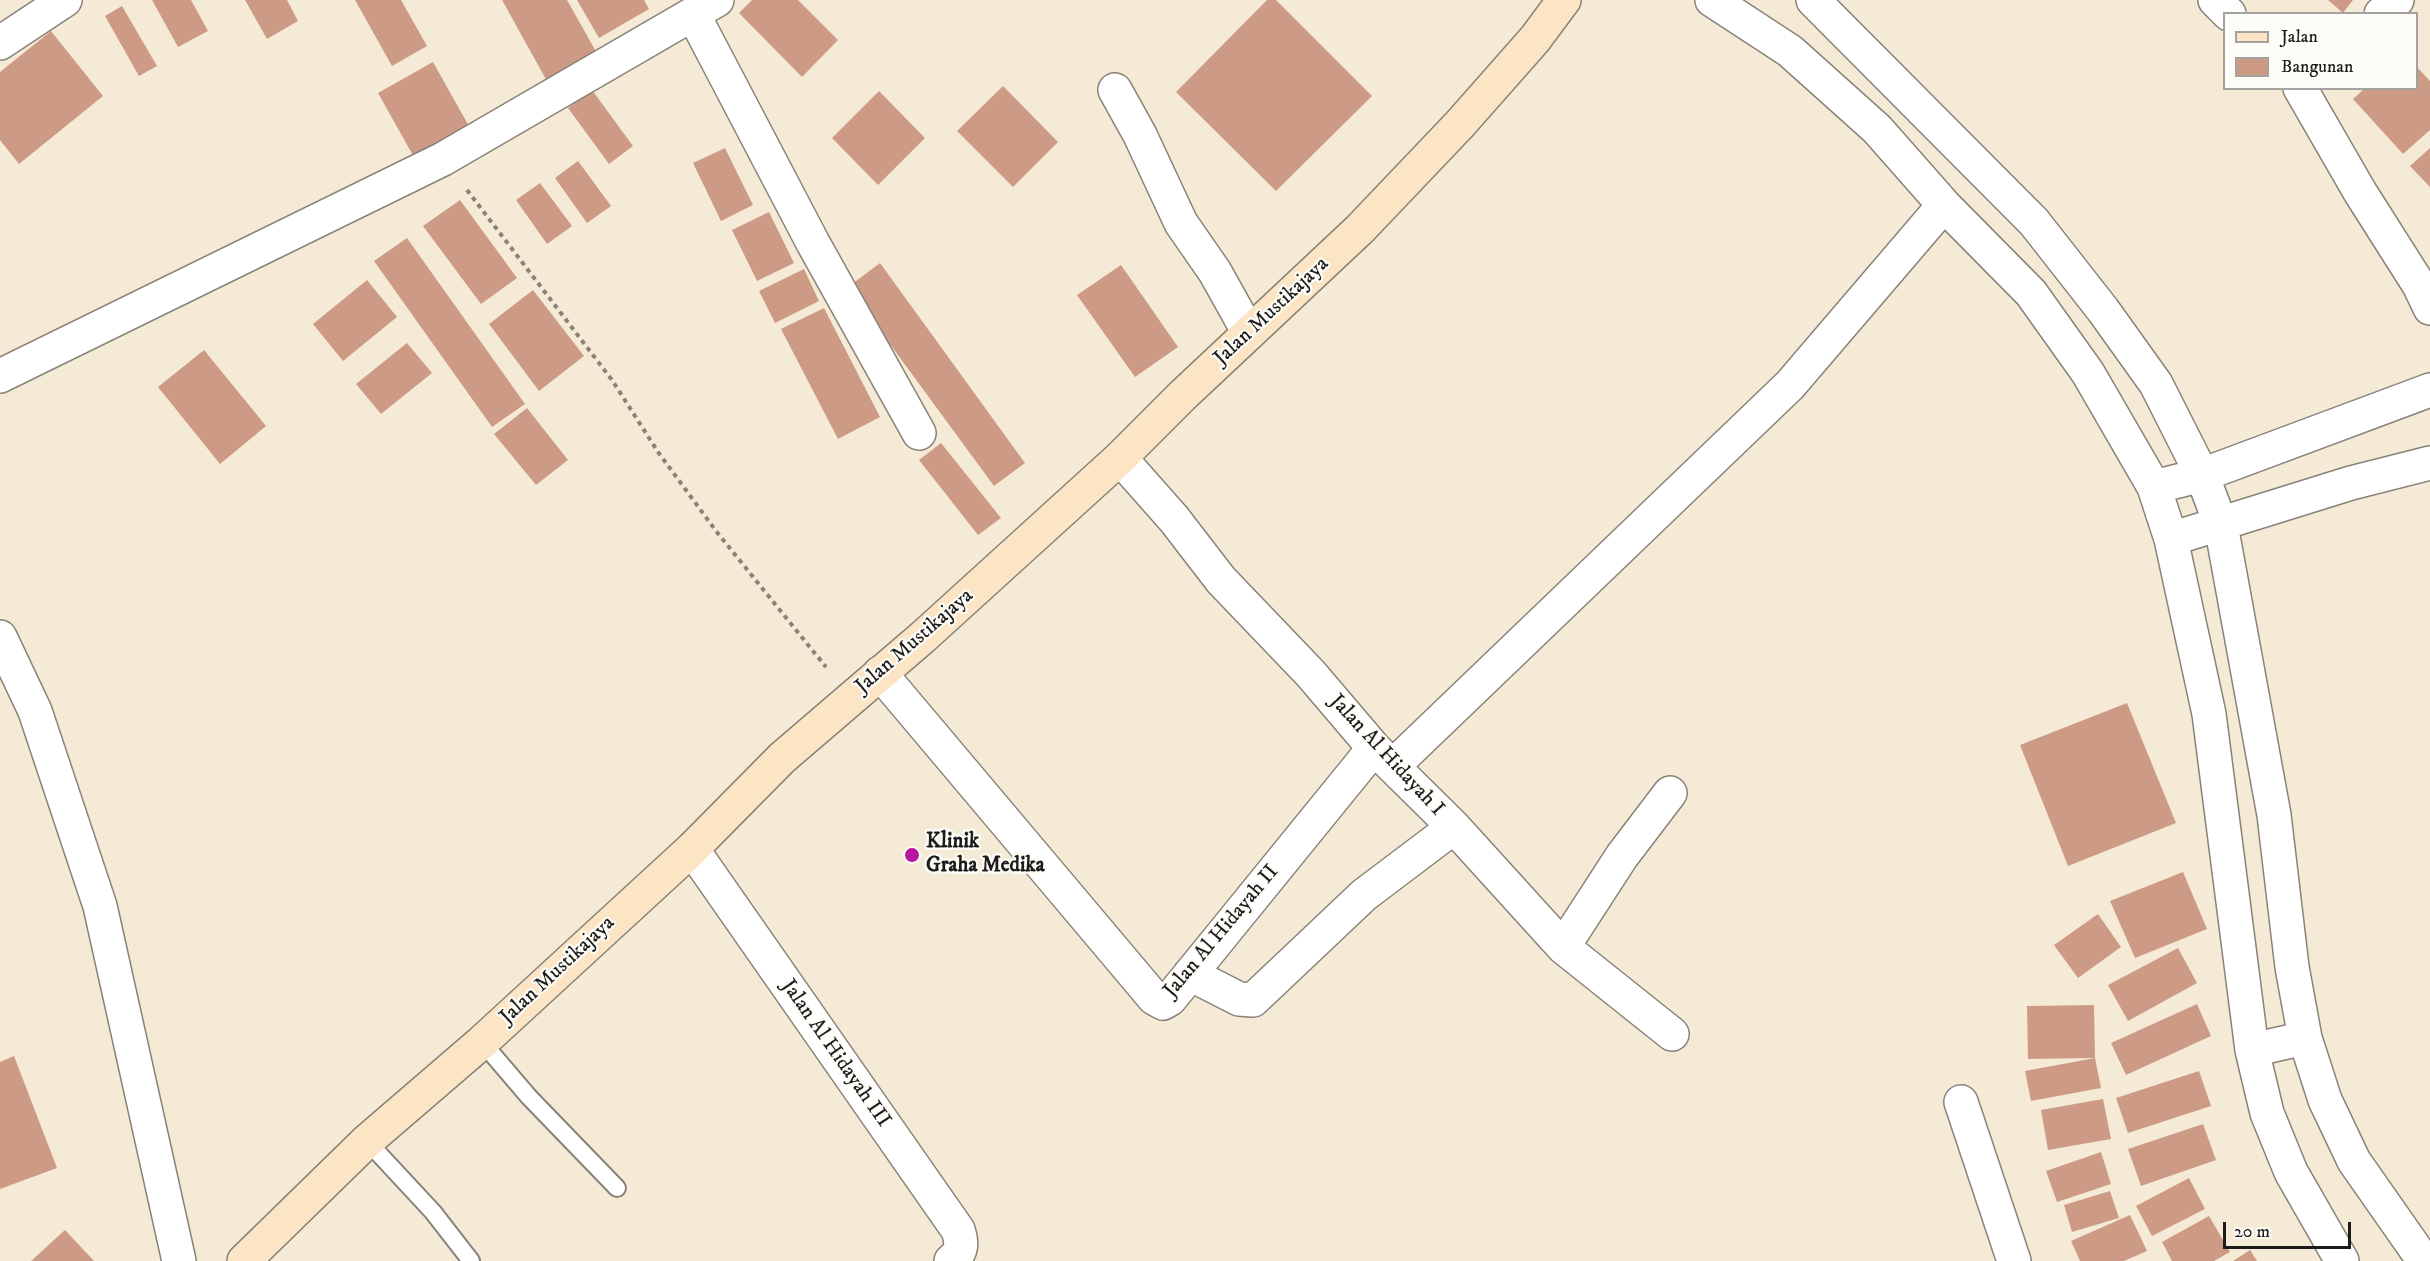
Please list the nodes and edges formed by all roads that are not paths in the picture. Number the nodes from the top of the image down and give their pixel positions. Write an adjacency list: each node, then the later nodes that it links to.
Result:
1 (64, 0): 10 (street)
2 (1564, 0): 15 (main road, Jalan Mustikajaya)
3 (1712, 0): 13 (street)
4 (1813, 0): 21 (street)
5 (2215, 0): 8 (street)
6 (2397, 0): 9 (street)
7 (705, 7): 16 (street); 18 (street)
8 (2227, 12)
9 (2383, 12)
10 (0, 43)
11 (1115, 90): 15 (street)
12 (2301, 90): 14 (street)
13 (1944, 205): 22 (street); 27 (street, Jalan Al Hidayah II)
14 (2426, 290)
15 (1249, 333): 19 (main road, Jalan Mustikajaya)
16 (0, 376)
17 (2430, 390): 21 (street)
18 (919, 432)
19 (1120, 458): 26 (main road, Jalan Mustikajaya); 27 (street, Jalan Al Hidayah I)
20 (2430, 463): 23 (street)
21 (2202, 475): 22 (street); 23 (street)
22 (2154, 488): 24 (street)
23 (2221, 525): 24 (street); 32 (street)
24 (2171, 539): 34 (street)
25 (0, 637): 42 (street)
26 (880, 674): 30 (main road, Jalan Mustikajaya); 33 (street, Jalan Al Hidayah II)
27 (1384, 757): 29 (street, Jalan Al Hidayah I); 33 (street, Jalan Al Hidayah II)
28 (1670, 793): 31 (street)
29 (1454, 827): 31 (street, Jalan Al Hidayah I); 33 (street)
30 (692, 849): 37 (main road, Jalan Mustikajaya); 45 (street, Jalan Al Hidayah III)
31 (1563, 947): 35 (street, Jalan Al Hidayah I)
32 (2292, 967): 34 (street); 36 (street)
33 (1190, 974)
34 (2242, 976): 38 (street)
35 (1672, 1034)
36 (2305, 1038): 38 (street); 48 (street)
37 (482, 1042): 40 (main road, Jalan Mustikajaya); 41 (lane)
38 (2252, 1050): 47 (street)
39 (1961, 1102): 46 (street)
40 (367, 1141): 43 (main road, Jalan Mustikajaya); 44 (lane)
41 (616, 1188)
42 (179, 1261)
43 (244, 1261)
44 (471, 1261)
45 (951, 1261)
46 (2014, 1261)
47 (2342, 1261)
48 (2424, 1261)

